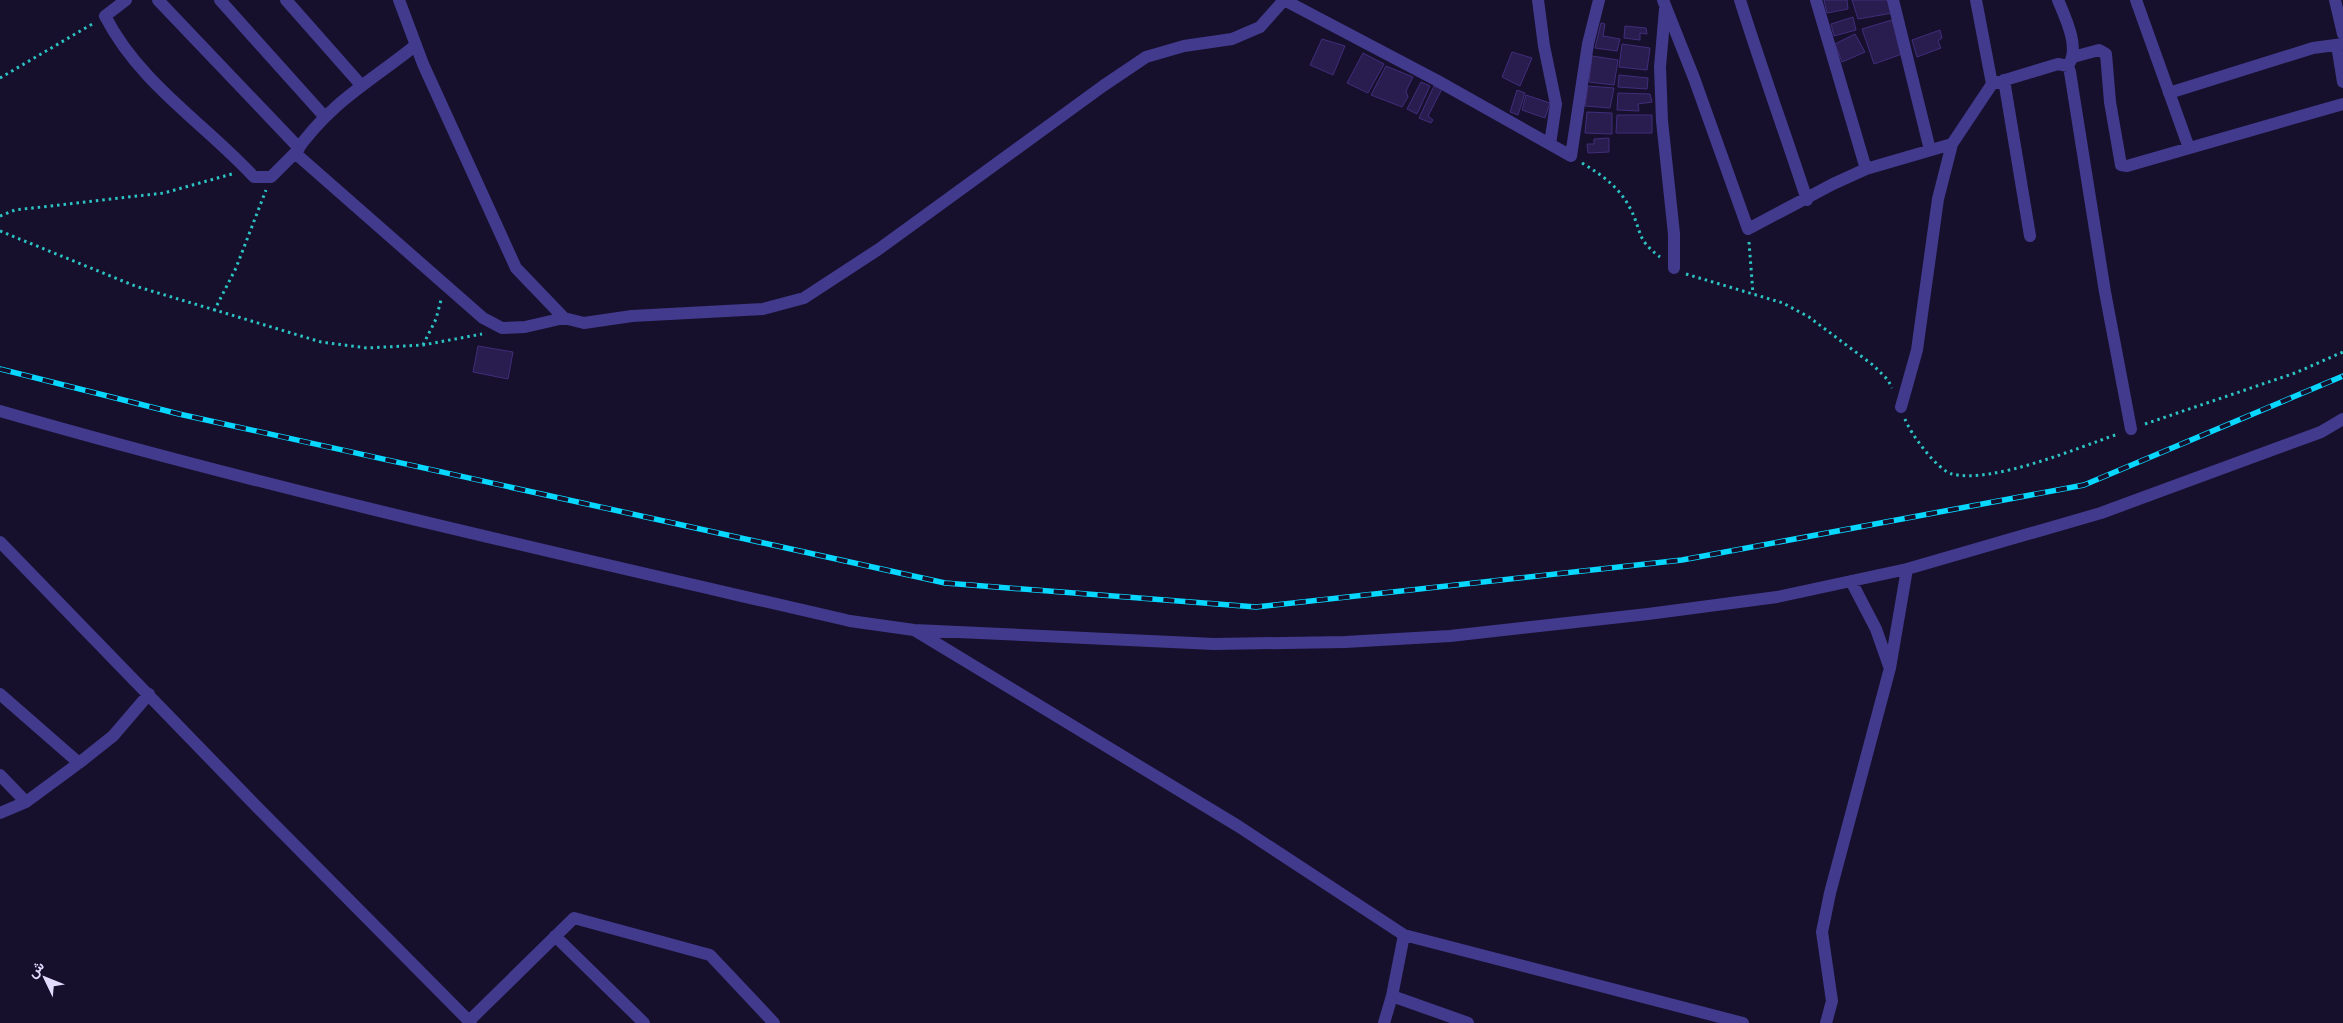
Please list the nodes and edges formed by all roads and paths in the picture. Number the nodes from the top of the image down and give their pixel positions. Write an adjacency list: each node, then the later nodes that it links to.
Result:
1 (126, 0): 17 (street)
2 (158, 0): 33 (street)
3 (220, 0): 28 (street)
4 (286, 0): 25 (street)
5 (399, 0): 19 (street)
6 (1284, 0): 29 (street); 47 (street)
7 (1538, 0): 29 (street)
8 (1599, 0): 34 (street)
9 (1740, 0): 38 (street)
10 (1816, 0): 35 (street)
11 (1893, 0): 32 (street)
12 (1976, 0): 23 (street)
13 (2058, 0): 21 (street)
14 (2335, 0): 18 (street)
15 (2140, 1): 26 (street)
16 (1664, 3): 40 (street); 43 (street)
17 (105, 16): 22 (path); 36 (street)
18 (2343, 34)
19 (416, 45): 25 (street); 47 (street)
20 (2340, 45): 24 (street); 26 (street)
21 (2070, 62): 23 (street); 31 (street); 54 (street)
22 (0, 78)
23 (1998, 82): 30 (street); 42 (street)
24 (2343, 82)
25 (361, 85): 28 (street)
26 (2169, 93): 31 (street)
27 (2343, 104): 31 (street)
28 (324, 116): 33 (street)
29 (1550, 144): 34 (street)
30 (1952, 144): 32 (street); 51 (street)
31 (2189, 148)
32 (1930, 150): 35 (street)
33 (297, 151): 37 (street); 44 (street)
34 (1571, 156): 43 (path)
35 (1866, 169): 38 (street)
36 (248, 170): 37 (street); 39 (path)
37 (271, 177): 46 (path)
38 (1807, 200): 40 (street)
39 (0, 216)
40 (1748, 229): 45 (path)
41 (0, 231): 46 (path)
42 (2030, 236)
43 (1674, 268): 45 (path)
44 (444, 283): 48 (street); 49 (path)
45 (1753, 294): 51 (path)
46 (214, 311): 49 (path)
47 (564, 318): 48 (street)
48 (502, 328): 49 (path)
49 (423, 345)
50 (2343, 352): 54 (path)
51 (1901, 406): 54 (path)
52 (0, 411): 58 (street)
53 (2343, 419): 56 (street)
54 (2131, 429)
55 (0, 542): 61 (street)
56 (1907, 569): 57 (street); 59 (street)
57 (1851, 581): 58 (street); 59 (street)
58 (914, 630): 66 (street)
59 (1890, 668): 75 (street)
60 (0, 694): 62 (street)
61 (149, 694): 62 (street); 69 (street)
62 (79, 763): 64 (street)
63 (0, 775): 64 (street)
64 (26, 802): 65 (street)
65 (0, 812)
66 (1404, 935): 68 (street); 74 (street)
67 (555, 936): 69 (street); 70 (street); 71 (street)
68 (1392, 996): 72 (street); 73 (street)
69 (470, 1022)
70 (644, 1023)
71 (774, 1023)
72 (1384, 1023)
73 (1468, 1023)
74 (1743, 1023)
75 (1826, 1023)

